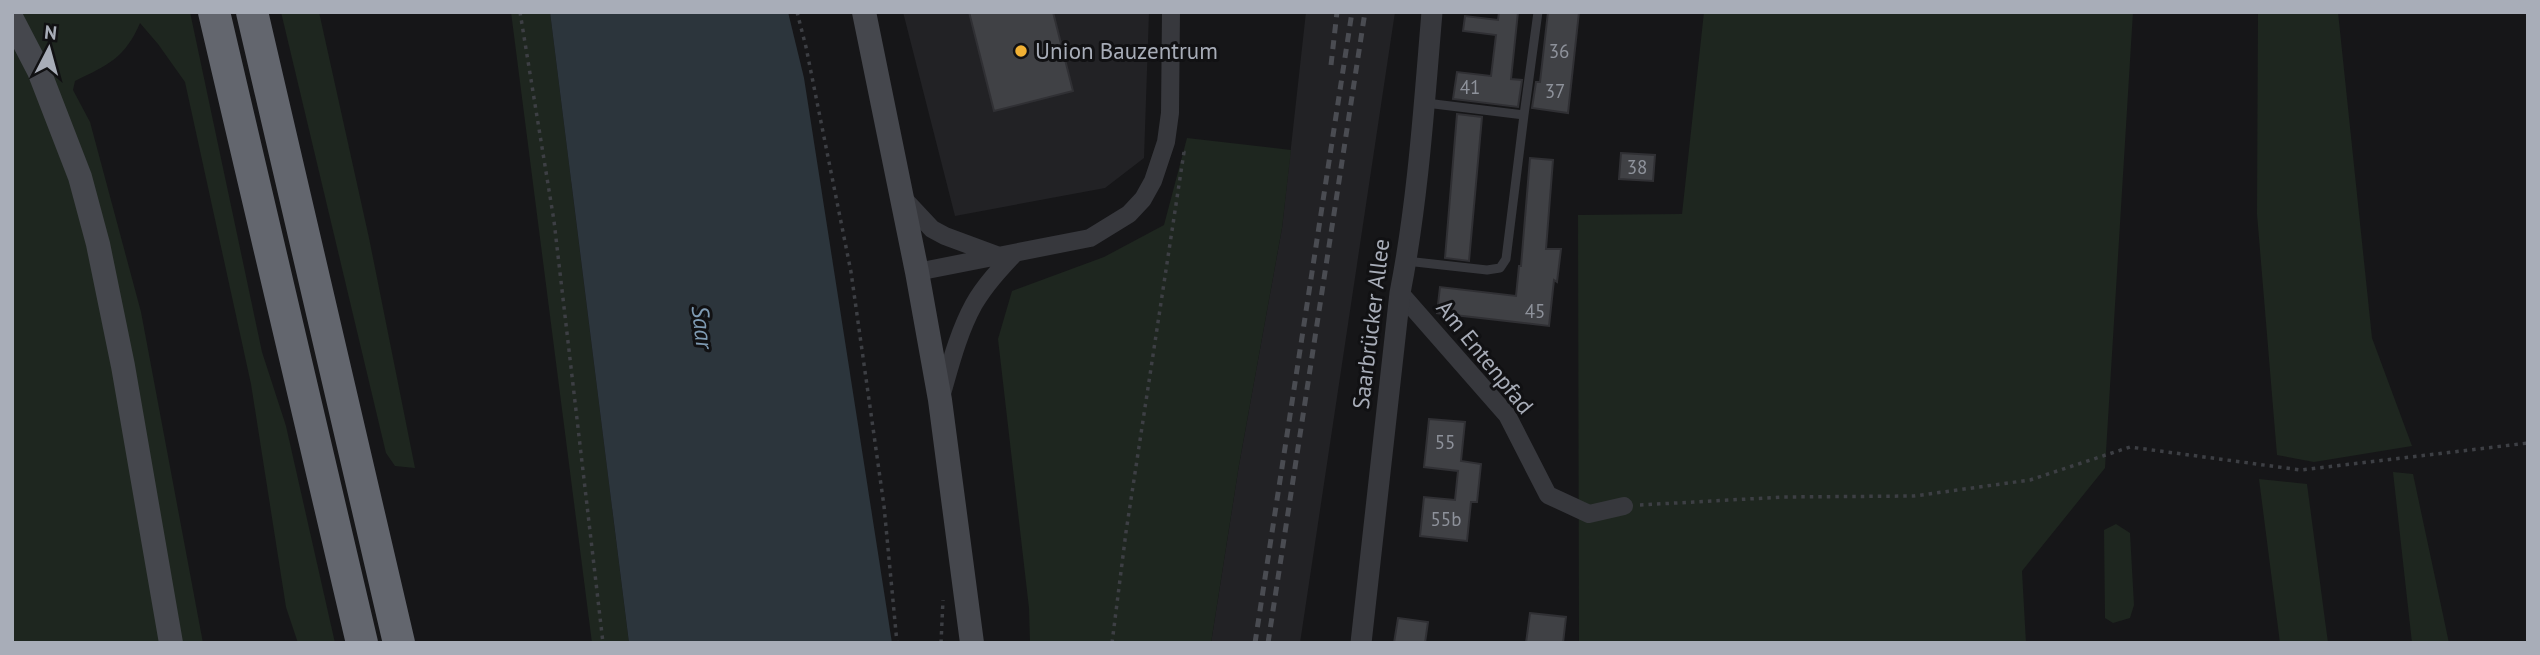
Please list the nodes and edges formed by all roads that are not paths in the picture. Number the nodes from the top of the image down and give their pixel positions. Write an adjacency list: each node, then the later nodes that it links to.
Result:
1 (214, 12): 18 (highway)
2 (252, 12): 19 (highway)
3 (863, 12): 10 (main road)
4 (1171, 12): 11 (street)
5 (1432, 12): 8 (street, Saarbrücker Allee)
6 (1538, 12): 9 (lane)
7 (12, 19): 17 (main road)
8 (1424, 102): 9 (lane); 12 (street, Saarbrücker Allee)
9 (1524, 115): 12 (lane)
10 (901, 196): 11 (street); 13 (main road)
11 (1007, 254): 13 (street); 15 (street)
12 (1406, 261): 14 (street, Saarbrücker Allee)
13 (917, 272): 15 (main road)
14 (1400, 293): 16 (street, Am Entenpfad); 21 (street, Saarbrücker Allee)
15 (940, 400): 20 (main road)
16 (1624, 506)
17 (171, 643)
18 (362, 643)
19 (399, 643)
20 (972, 643)
21 (1361, 643)

